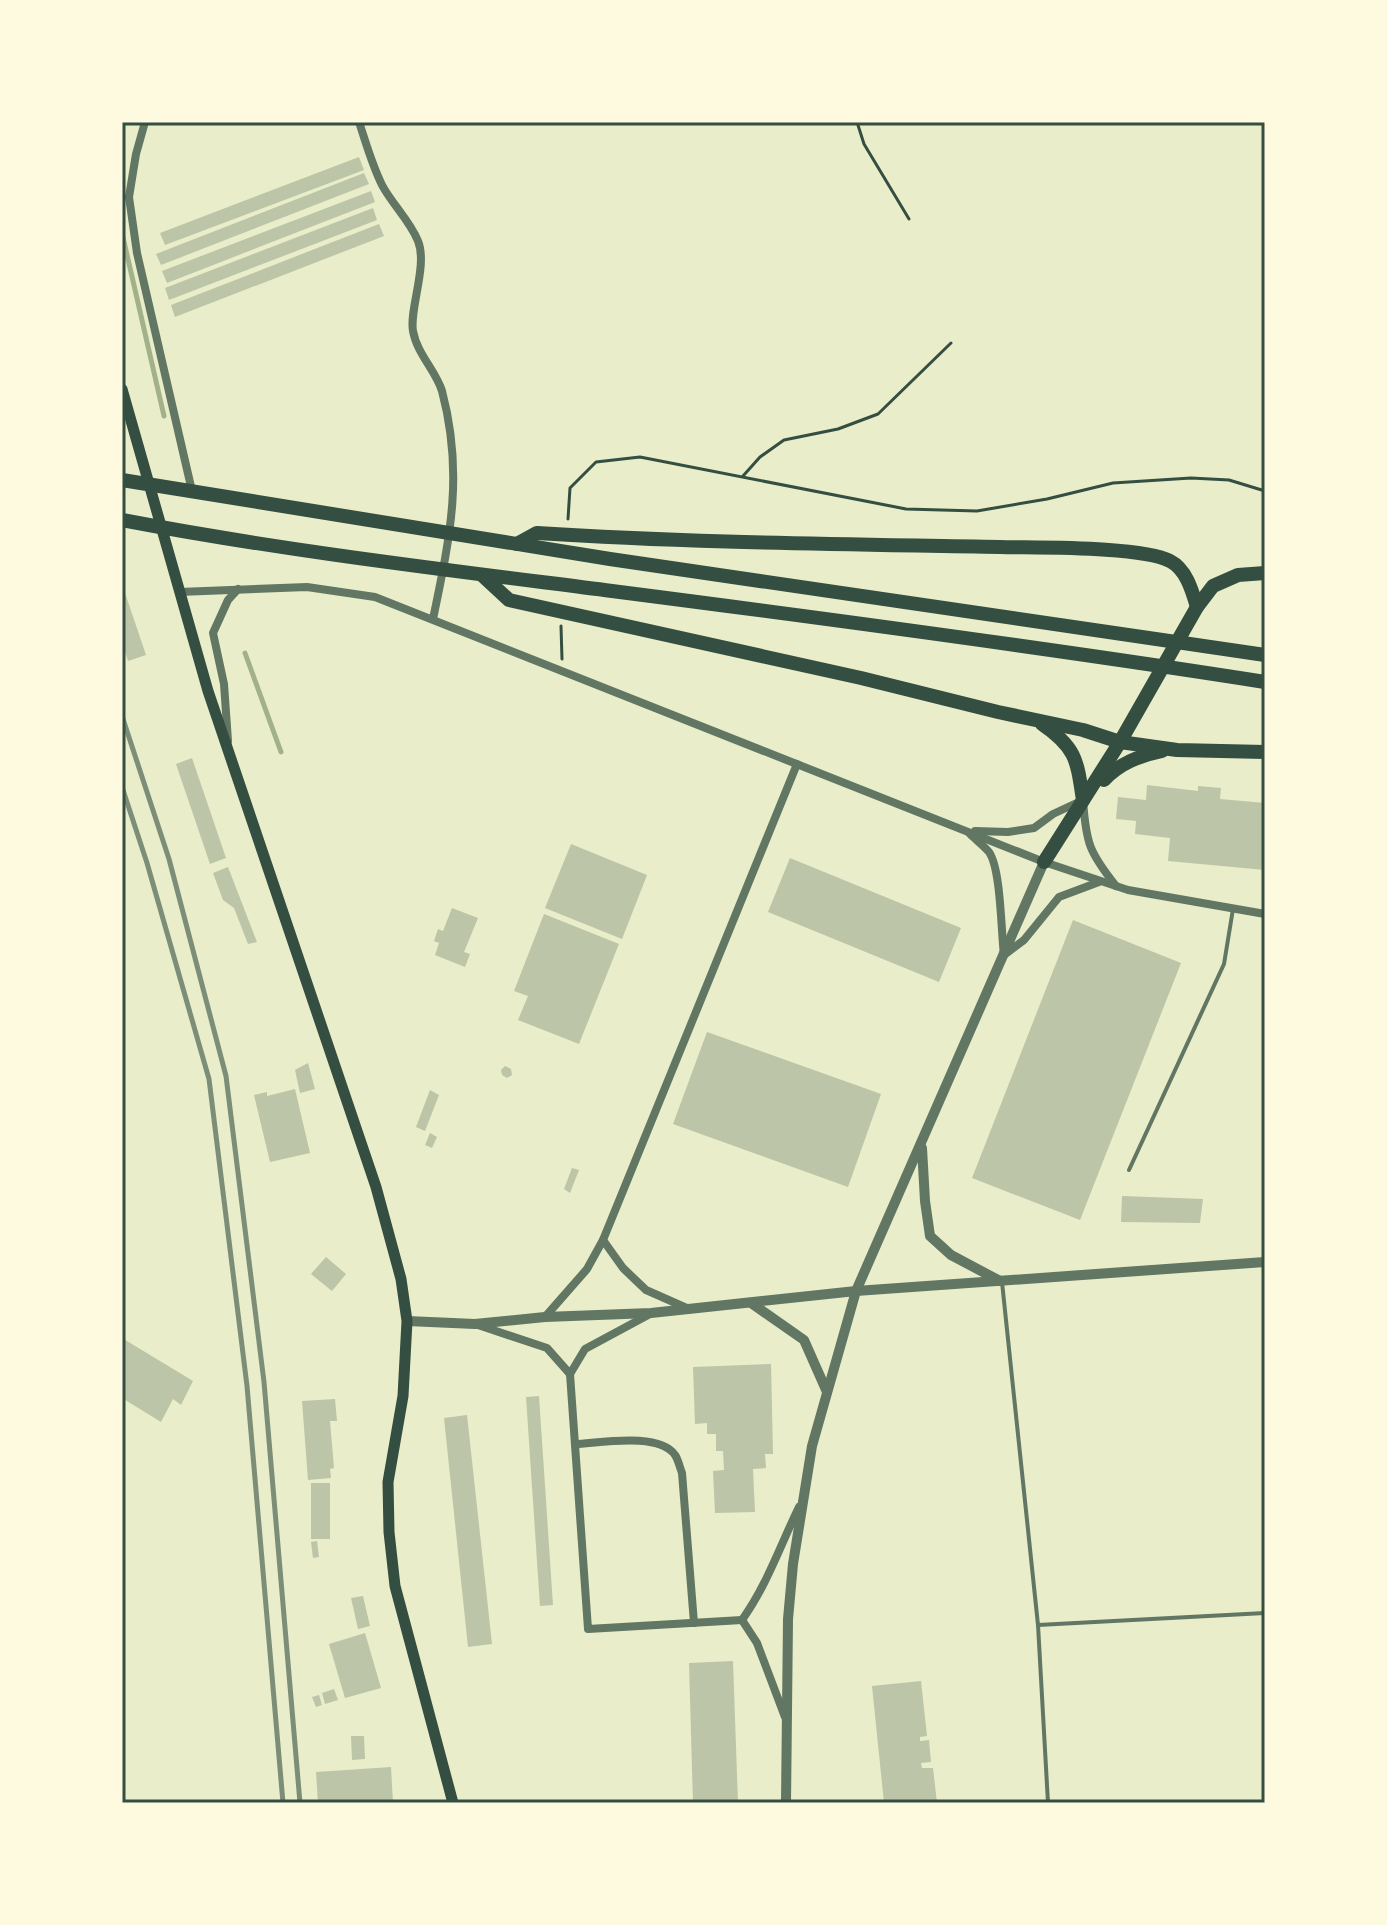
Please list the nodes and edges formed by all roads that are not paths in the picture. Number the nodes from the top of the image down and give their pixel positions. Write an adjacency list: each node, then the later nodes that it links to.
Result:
1 (145, 122): 5 (street)
2 (359, 122): 13 (street)
3 (122, 389): 11 (main road)
4 (122, 480): 5 (highway)
5 (192, 491): 7 (highway)
6 (122, 520): 9 (highway)
7 (517, 544): 12 (highway); 14 (highway)
8 (1265, 573): 12 (highway)
9 (482, 575): 15 (highway); 16 (highway)
10 (238, 589): 11 (street); 13 (street); 20 (street)
11 (179, 592): 20 (main road)
12 (1197, 607): 17 (highway)
13 (433, 619): 21 (street)
14 (1265, 655)
15 (1265, 682)
16 (1038, 721): 17 (highway); 22 (highway)
17 (1120, 742): 18 (highway); 22 (highway)
18 (1171, 749): 19 (highway); 22 (highway)
19 (1265, 752)
20 (229, 753): 40 (main road)
21 (797, 764): 23 (street); 32 (street)
22 (1083, 800): 23 (street); 24 (highway); 26 (street)
23 (967, 831): 24 (street); 29 (street)
24 (1044, 862): 25 (street); 29 (street)
25 (1101, 881): 26 (street); 29 (street)
26 (1117, 887): 27 (street)
27 (1233, 909): 28 (street); 31 (lane)
28 (1265, 914)
29 (1004, 955): 30 (street)
30 (922, 1144): 34 (street); 35 (street)
31 (1129, 1170)
32 (603, 1240): 37 (street); 39 (street)
33 (1265, 1262): 34 (street)
34 (1002, 1282): 35 (street); 49 (lane)
35 (856, 1291): 36 (street); 43 (street)
36 (751, 1303): 37 (street); 43 (street)
37 (690, 1309): 38 (street)
38 (651, 1313): 39 (street); 42 (street)
39 (545, 1317): 41 (street)
40 (407, 1321): 41 (street); 51 (main road)
41 (475, 1324): 42 (street)
42 (570, 1374): 44 (street)
43 (827, 1392): 45 (street)
44 (575, 1444): 48 (street); 48 (street)
45 (802, 1502): 47 (street); 50 (street)
46 (1265, 1613): 49 (lane)
47 (742, 1620): 48 (street); 50 (street)
48 (694, 1623)
49 (1038, 1625): 53 (lane)
50 (787, 1722): 52 (street)
51 (453, 1803)
52 (786, 1803)
53 (1048, 1803)

